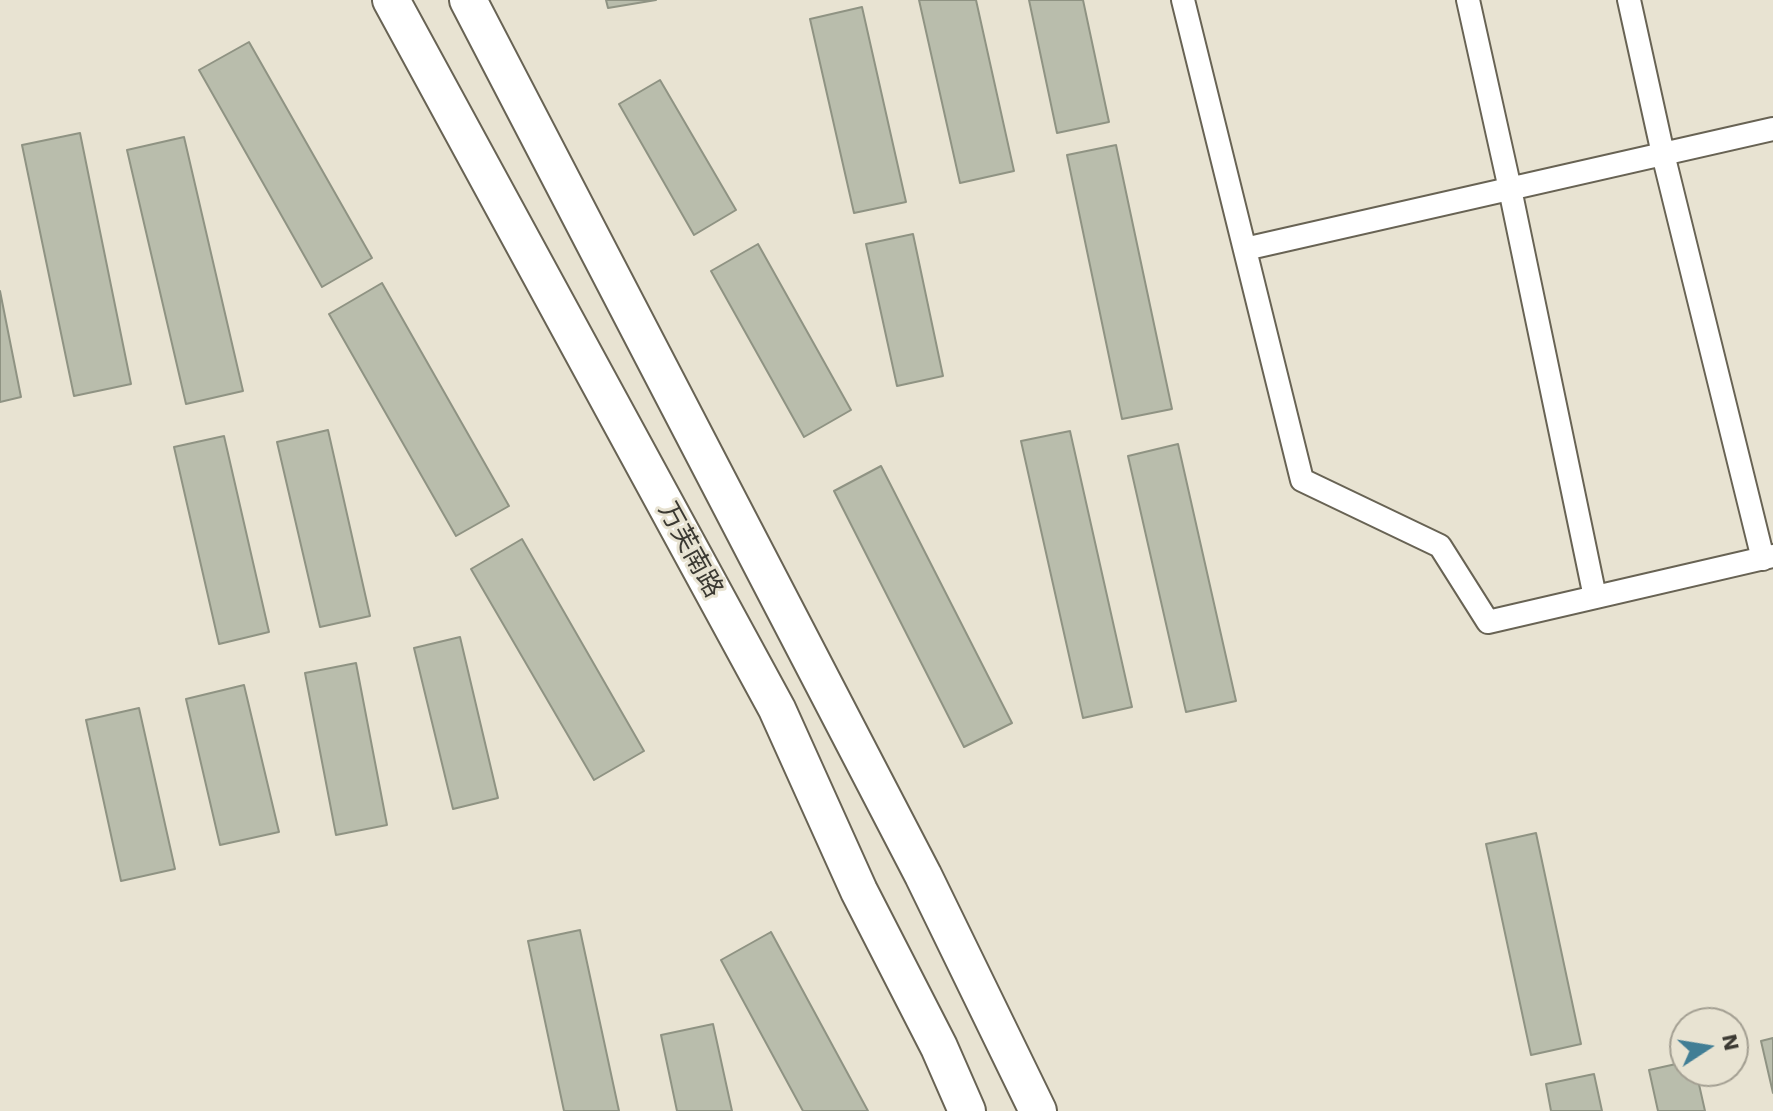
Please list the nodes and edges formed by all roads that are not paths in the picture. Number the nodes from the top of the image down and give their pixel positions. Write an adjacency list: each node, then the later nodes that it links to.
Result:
1 (391, 0): 12 (main road, 万芙南路)
2 (468, 0): 13 (main road)
3 (1183, 0): 9 (street)
4 (1468, 0): 8 (street)
5 (1629, 0): 7 (street)
6 (1773, 129): 7 (street)
7 (1663, 154): 8 (street); 10 (street)
8 (1510, 189): 9 (street); 11 (street)
9 (1245, 249): 11 (street)
10 (1768, 558): 11 (street)
11 (1595, 597)
12 (967, 1111)
13 (1038, 1111)

